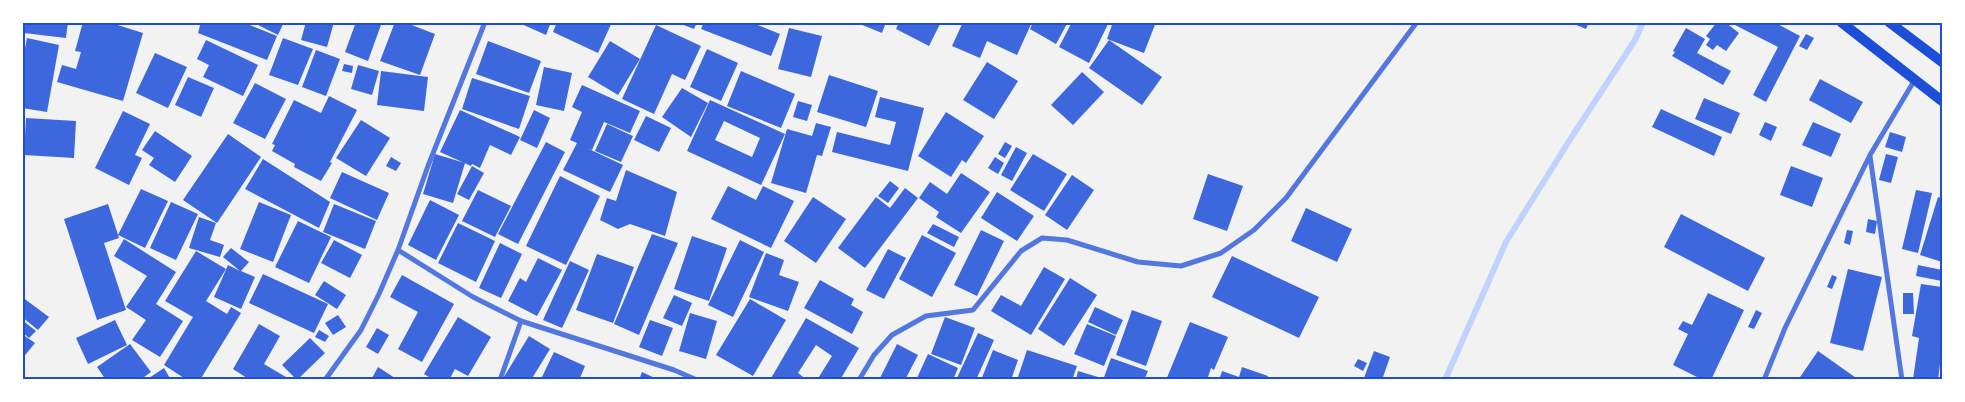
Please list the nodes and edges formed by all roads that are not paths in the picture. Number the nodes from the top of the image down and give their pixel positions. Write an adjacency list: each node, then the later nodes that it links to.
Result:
1 (485, 22): 9 (street)
2 (1417, 22): 14 (street)
3 (1841, 22): 6 (main road)
4 (1889, 22): 5 (main road)
5 (1942, 62)
6 (1914, 81): 7 (main road); 8 (street)
7 (1942, 101)
8 (1870, 155): 15 (street); 16 (street)
9 (398, 250): 10 (street); 11 (street)
10 (521, 321): 12 (street); 13 (street)
11 (325, 380)
12 (500, 380)
13 (697, 380)
14 (859, 380)
15 (1764, 380)
16 (1902, 380)

